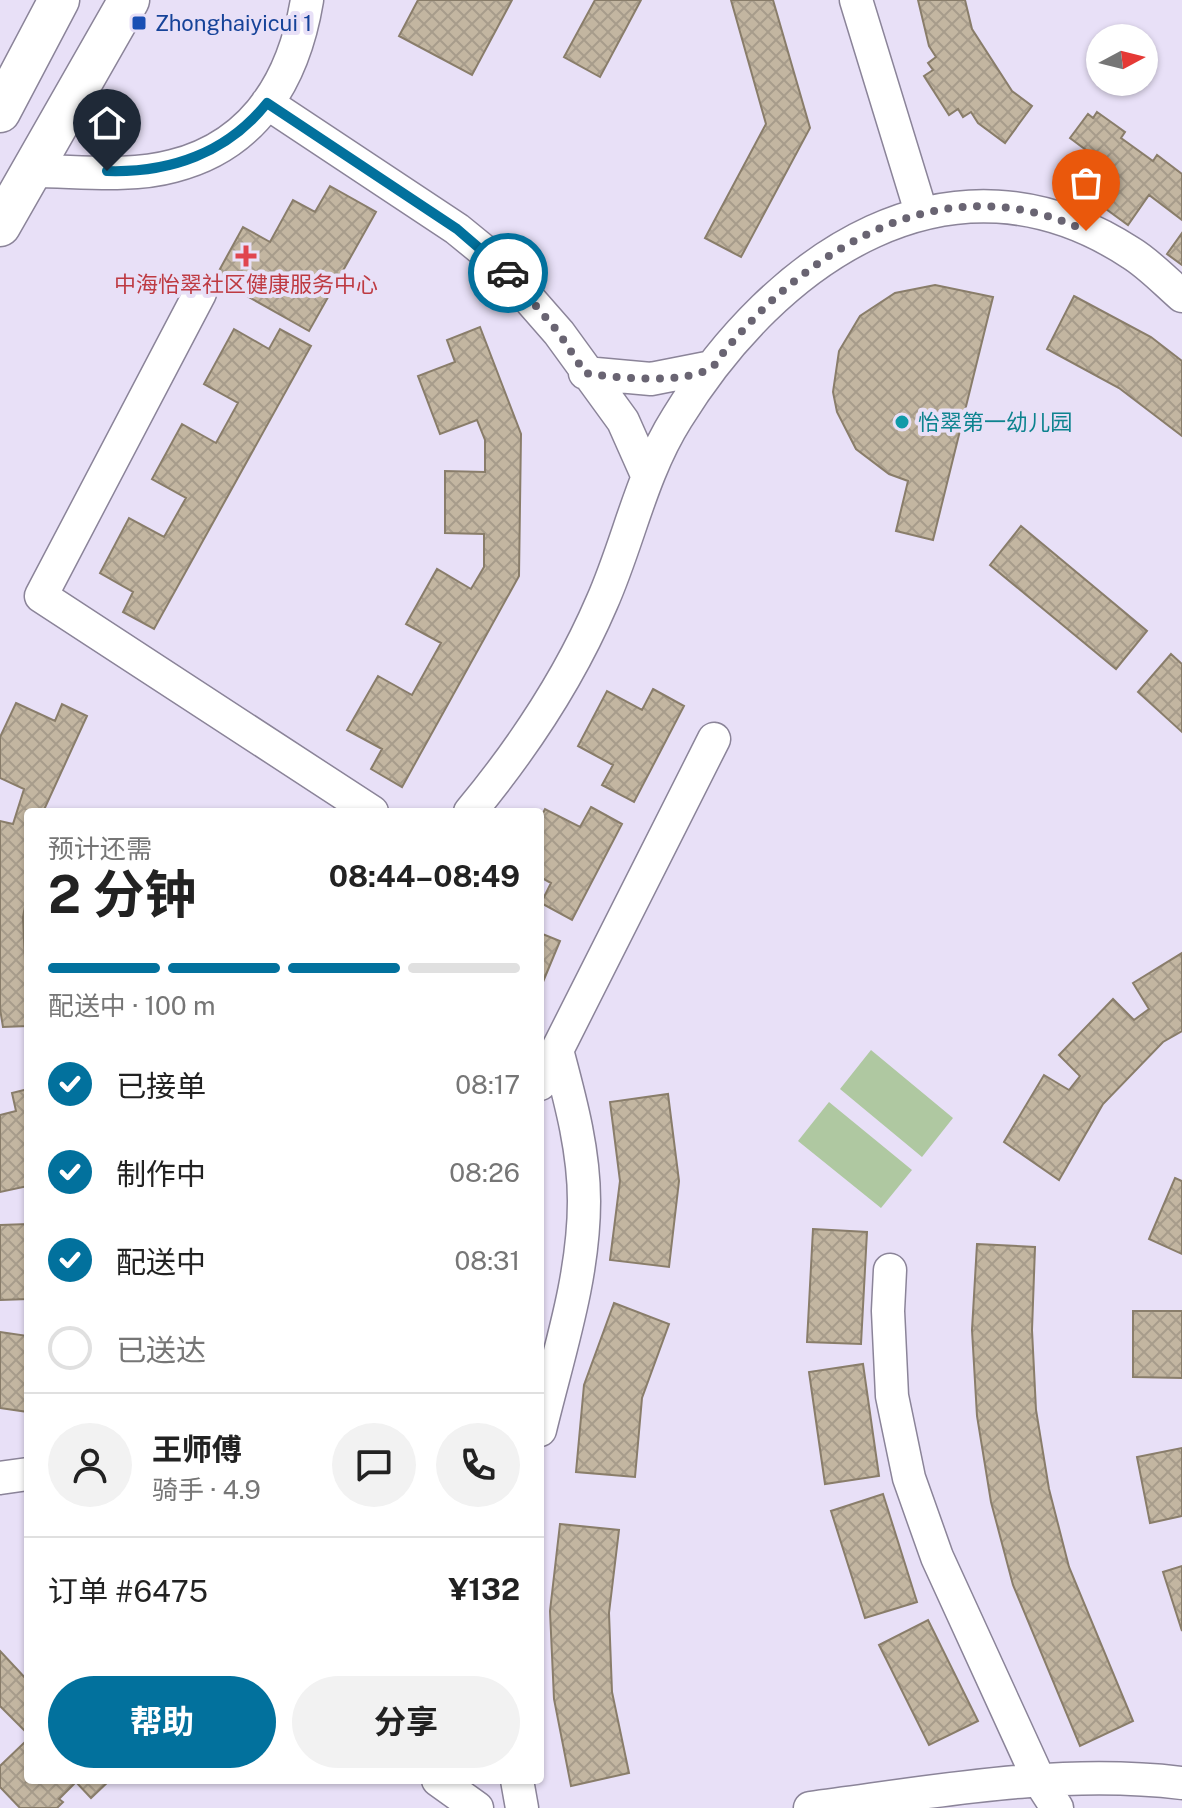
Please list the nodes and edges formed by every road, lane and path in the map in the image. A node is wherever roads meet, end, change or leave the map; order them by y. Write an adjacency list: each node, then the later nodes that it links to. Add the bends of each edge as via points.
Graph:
1 (59, 0): 6 (main road)
2 (129, 0): 7 (main road)
3 (307, 0): 5 (lane, via 299,45 281,86)
4 (856, 0): 8 (lane)
5 (267, 103): 7 (lane, via 252,122 216,149 174,166 129,172); 13 (lane, via 476,244 529,295)
6 (0, 112)
7 (32, 171): 9 (main road)
8 (921, 212): 11 (lane, via 990,205 1063,220 1131,253); 12 (lane, via 864,233 810,269 749,323)
9 (0, 226)
10 (200, 293): 16 (lane, via 41,596)
11 (1182, 296)
12 (712, 367): 13 (lane, via 651,379); 14 (lane, via 675,420)
13 (585, 373): 14 (lane, via 623,421)
14 (647, 475): 17 (lane, via 603,601 578,653 527,739)
15 (714, 739): 18 (lane)
16 (366, 808)
17 (473, 808)
18 (557, 1050): 19 (lane); 21 (lane, via 577,1124 584,1200 578,1276)
19 (544, 1076)
20 (890, 1270): 24 (lane, via 888,1354 909,1478 937,1557)
21 (544, 1414)
22 (24, 1475): 23 (lane)
23 (0, 1478)
24 (1039, 1780): 25 (lane); 30 (lane); 31 (lane)
25 (1182, 1783)
26 (444, 1784): 28 (lane)
27 (518, 1784): 29 (lane)
28 (477, 1808)
29 (522, 1808)
30 (810, 1808)
31 (1057, 1808)

